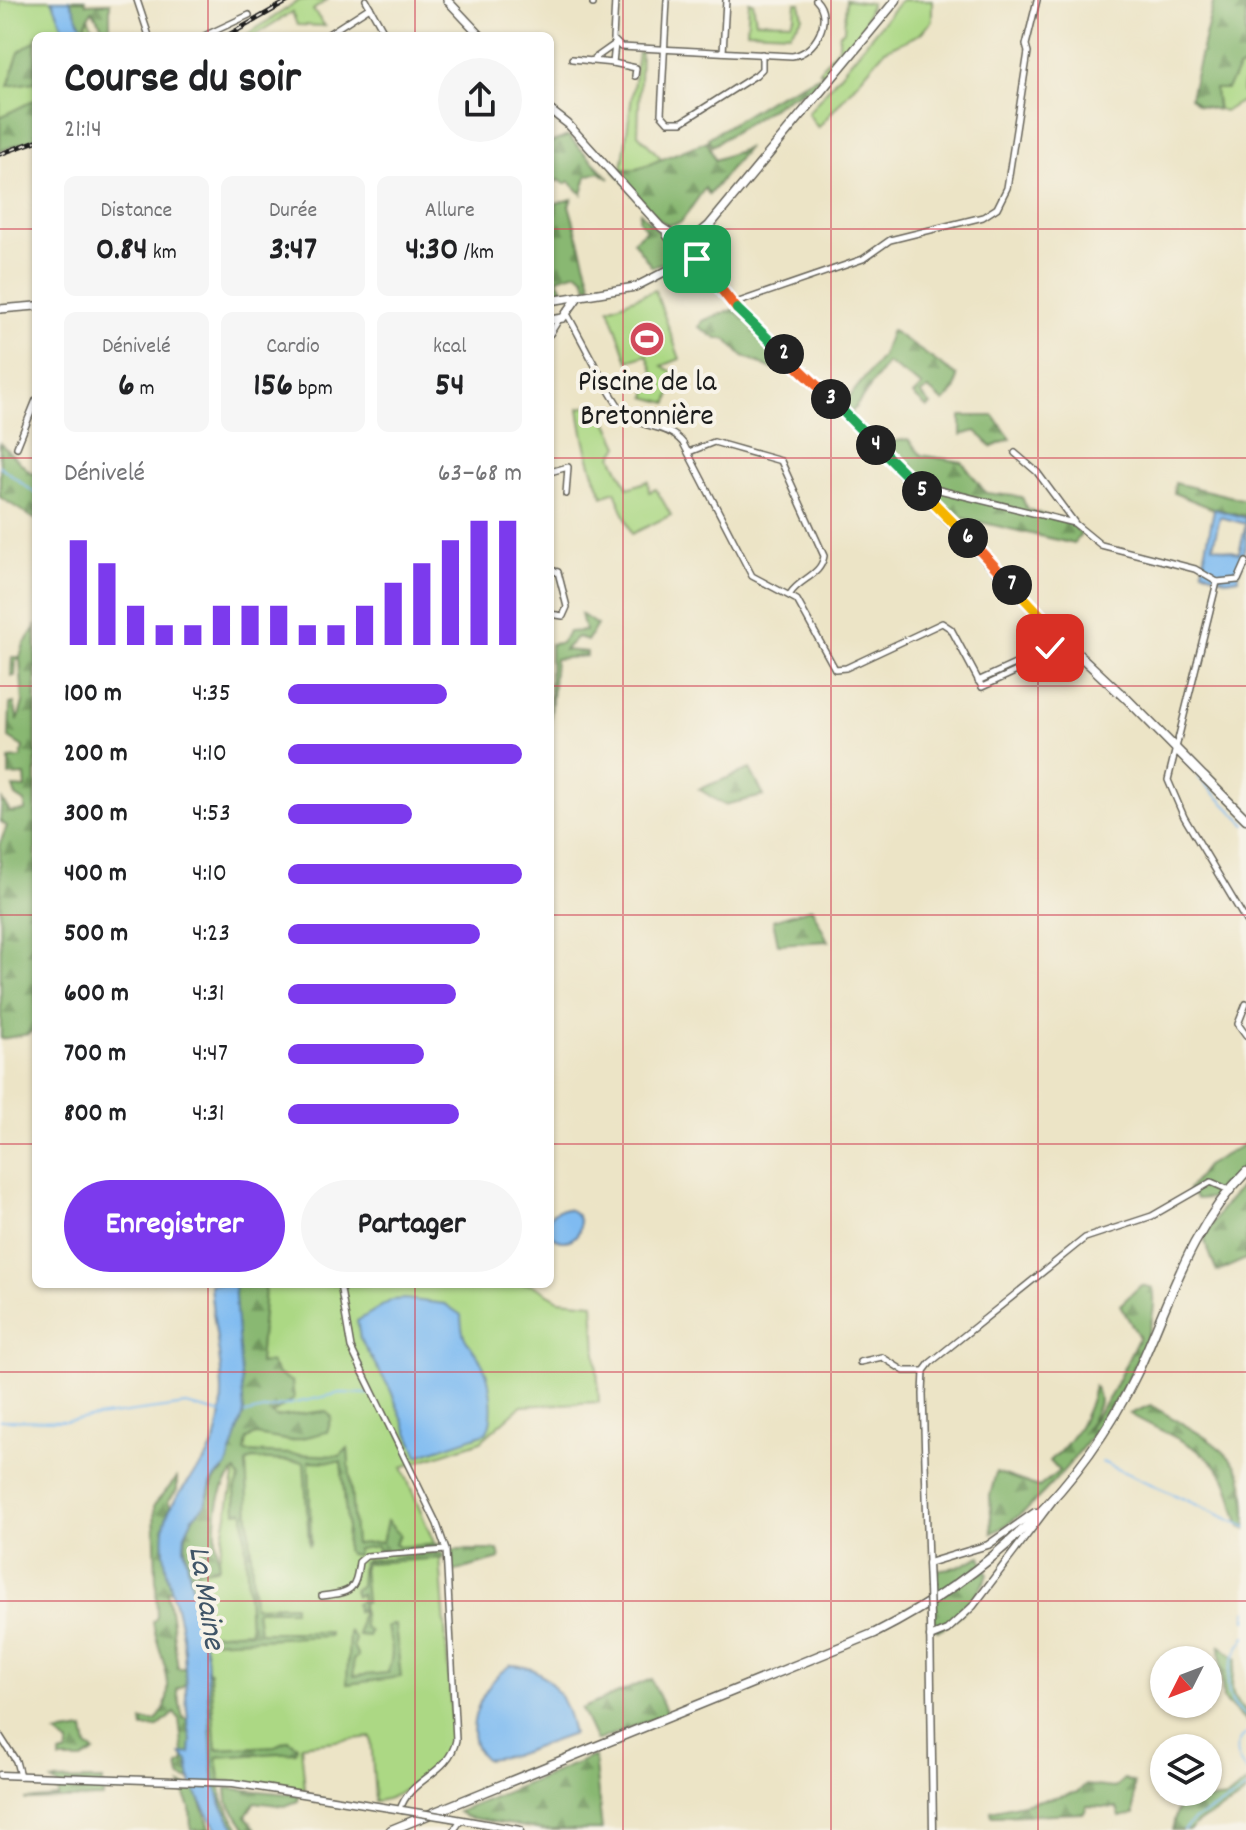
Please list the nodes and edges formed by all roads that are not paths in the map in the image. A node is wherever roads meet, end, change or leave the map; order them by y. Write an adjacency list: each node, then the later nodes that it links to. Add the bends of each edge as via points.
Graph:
1 (137, 0): 12 (street)
2 (366, 0): 10 (street)
3 (447, 0): 16 (main road)
4 (615, 0): 17 (street)
5 (667, 0): 18 (street)
6 (726, 0): 19 (street)
7 (816, 0): 20 (street, via 823,11 822,28 807,49 797,56)
8 (1037, 0): 31 (street, via 1007,188 997,208 983,217 885,241 863,259)
9 (894, 2): 26 (main road, via 709,226)
10 (370, 7): 14 (street); 15 (street)
11 (249, 15): 13 (street)
12 (148, 32)
13 (213, 32)
14 (331, 32)
15 (384, 32)
16 (477, 32)
17 (615, 44): 18 (street); 22 (street); 23 (street)
18 (665, 49): 19 (street); 20 (street, via 661,114 672,123 682,122 756,75 762,69)
19 (723, 52): 20 (street)
20 (762, 54)
21 (572, 59): 22 (street)
22 (591, 61): 23 (street)
23 (613, 63): 24 (street, via 636,68)
24 (635, 76)
25 (554, 113): 26 (main road, via 661,227)
26 (686, 244): 27 (main road); 28 (main road)
27 (677, 262): 28 (main road); 29 (main road, via 635,287)
28 (695, 262): 31 (main road)
29 (578, 297): 30 (main road); 34 (main road)
30 (554, 301)
31 (734, 303): 40 (main road)
32 (32, 306): 33 (main road)
33 (0, 309)
34 (559, 317): 37 (street, via 575,325 621,411 666,429)
35 (32, 410): 36 (street)
36 (17, 447)
37 (689, 452): 46 (street, via 752,576); 46 (street, via 714,442 781,461 824,556 818,571 798,582)
38 (1015, 453): 42 (street, via 1045,481)
39 (554, 471): 41 (street, via 568,467)
40 (917, 489): 42 (street, via 927,487); 48 (main road)
41 (566, 494)
42 (1074, 523): 45 (street, via 1101,545 1195,569)
43 (1246, 562): 45 (street, via 1238,580)
44 (554, 571): 47 (street, via 567,607 563,616)
45 (1217, 582): 50 (street)
46 (790, 594): 49 (street, via 835,669 942,623 951,629)
47 (554, 615)
48 (1066, 641): 49 (street); 49 (street, via 986,686); 50 (main road)
49 (978, 681)
50 (1177, 749): 51 (main road); 52 (street, via 1170,785)
51 (1246, 819)
52 (1246, 921)
53 (1246, 1004): 54 (street, via 1238,1024)
54 (1246, 1035)
55 (1246, 1172): 56 (main road)
56 (1229, 1190): 59 (street, via 1211,1182 1152,1216 1085,1238); 60 (main road, via 1196,1235 1117,1409)
57 (341, 1288): 62 (street, via 351,1348)
58 (860, 1362): 59 (street, via 882,1357 904,1371)
59 (924, 1371): 63 (street)
60 (1061, 1490): 61 (main road); 63 (street, via 1004,1536 967,1554)
61 (1054, 1499): 65 (street, via 973,1606 947,1630); 71 (main road, via 964,1580 875,1633)
62 (446, 1550): 64 (street, via 366,1556 359,1562 355,1585); 69 (street, via 456,1740 447,1762 408,1792)
63 (928, 1563): 65 (street, bridge)
64 (322, 1596)
65 (930, 1637): 74 (street)
66 (0, 1736): 68 (street)
67 (0, 1775): 68 (street)
68 (20, 1776): 69 (street, via 219,1782)
69 (401, 1810): 70 (street, bridge)
70 (461, 1820): 72 (street); 73 (street)
71 (391, 1830)
72 (454, 1830)
73 (520, 1830)
74 (933, 1830)

